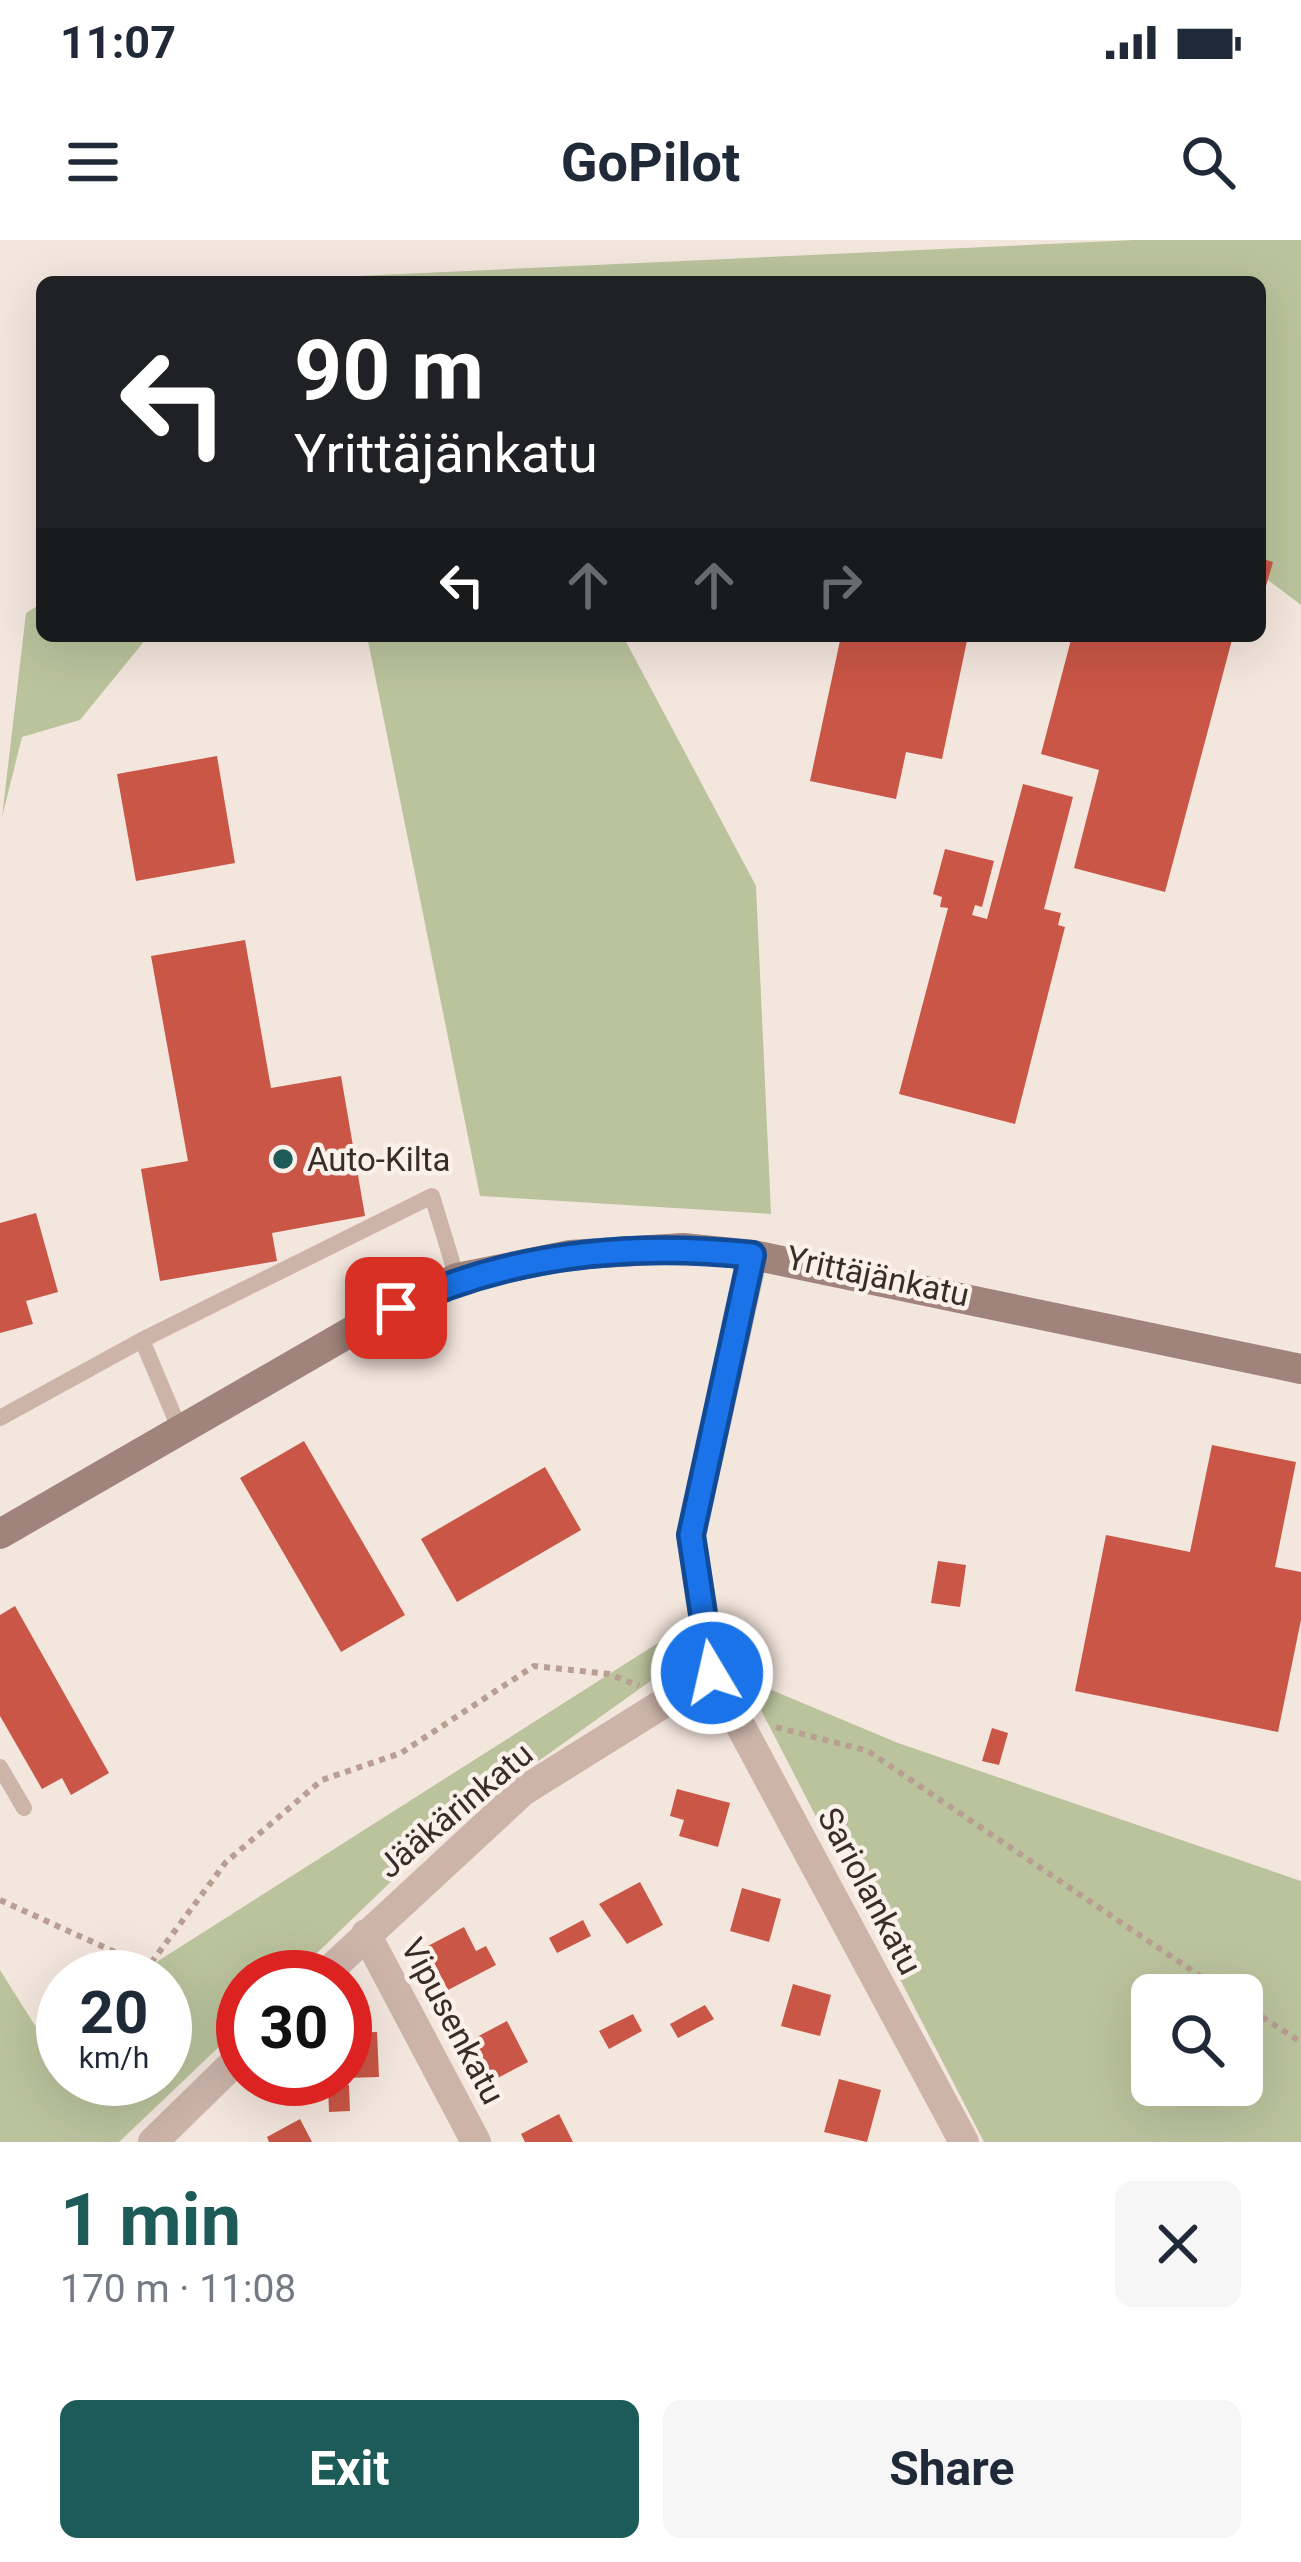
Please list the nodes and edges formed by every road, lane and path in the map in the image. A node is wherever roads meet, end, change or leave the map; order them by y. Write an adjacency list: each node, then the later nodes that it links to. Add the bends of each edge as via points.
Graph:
1 (752, 1255): 2 (street, Yrittäjänkatu, via 683,1248 570,1255); 4 (street, Yrittäjänkatu); 8 (street, via 691,1535)
2 (458, 1278): 3 (lane, via 432,1196); 6 (street, Yrittäjänkatu)
3 (142, 1340): 5 (lane); 6 (lane)
4 (1301, 1369)
5 (0, 1418)
6 (180, 1430): 7 (street, Yrittäjänkatu)
7 (0, 1534)
8 (712, 1673): 9 (street, Jääkärinkatu); 10 (street, Sariolankatu)
9 (670, 1699): 13 (path, via 609,1674 534,1666 400,1753 322,1780 226,1862 148,1967); 14 (street, Jääkärinkatu, via 523,1791)
10 (733, 1712): 16 (path, via 868,1751); 22 (street, Sariolankatu)
11 (0, 1767): 12 (lane)
12 (24, 1808)
13 (0, 1900)
14 (366, 1934): 15 (street, Jääkärinkatu); 21 (street, Vipusenkatu)
15 (350, 1950)
16 (1197, 1974)
17 (1263, 2018): 18 (path)
18 (1301, 2042)
19 (216, 2080): 20 (street)
20 (153, 2142)
21 (476, 2142)
22 (964, 2142)

